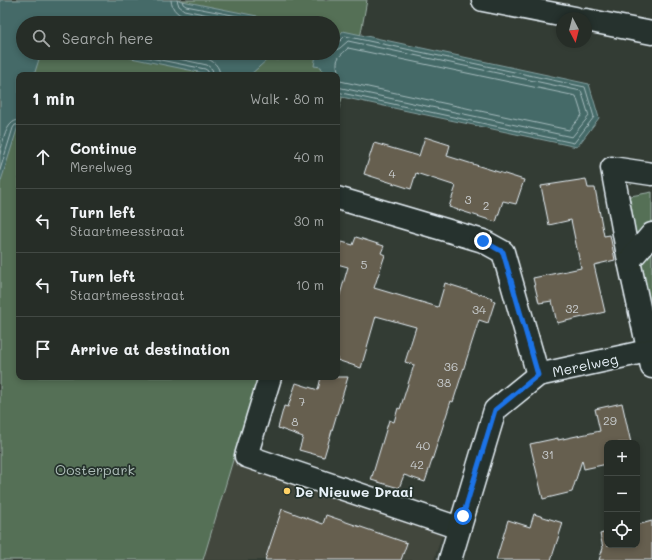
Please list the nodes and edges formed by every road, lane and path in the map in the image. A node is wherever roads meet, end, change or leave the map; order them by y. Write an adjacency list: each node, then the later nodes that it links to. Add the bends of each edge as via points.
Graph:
1 (483, 0): 2 (street)
2 (556, 14)
3 (592, 21): 4 (street)
4 (652, 33)
5 (652, 174): 8 (street, via 612,168)
6 (340, 199): 10 (street, via 483,241 503,252)
7 (652, 234): 8 (street)
8 (629, 261): 9 (street)
9 (651, 356): 10 (street, Merelweg)
10 (538, 375): 12 (street, Merelweg, via 495,410)
11 (269, 380): 12 (street, via 246,456)
12 (459, 528): 13 (street, Merelweg)
13 (450, 560)

